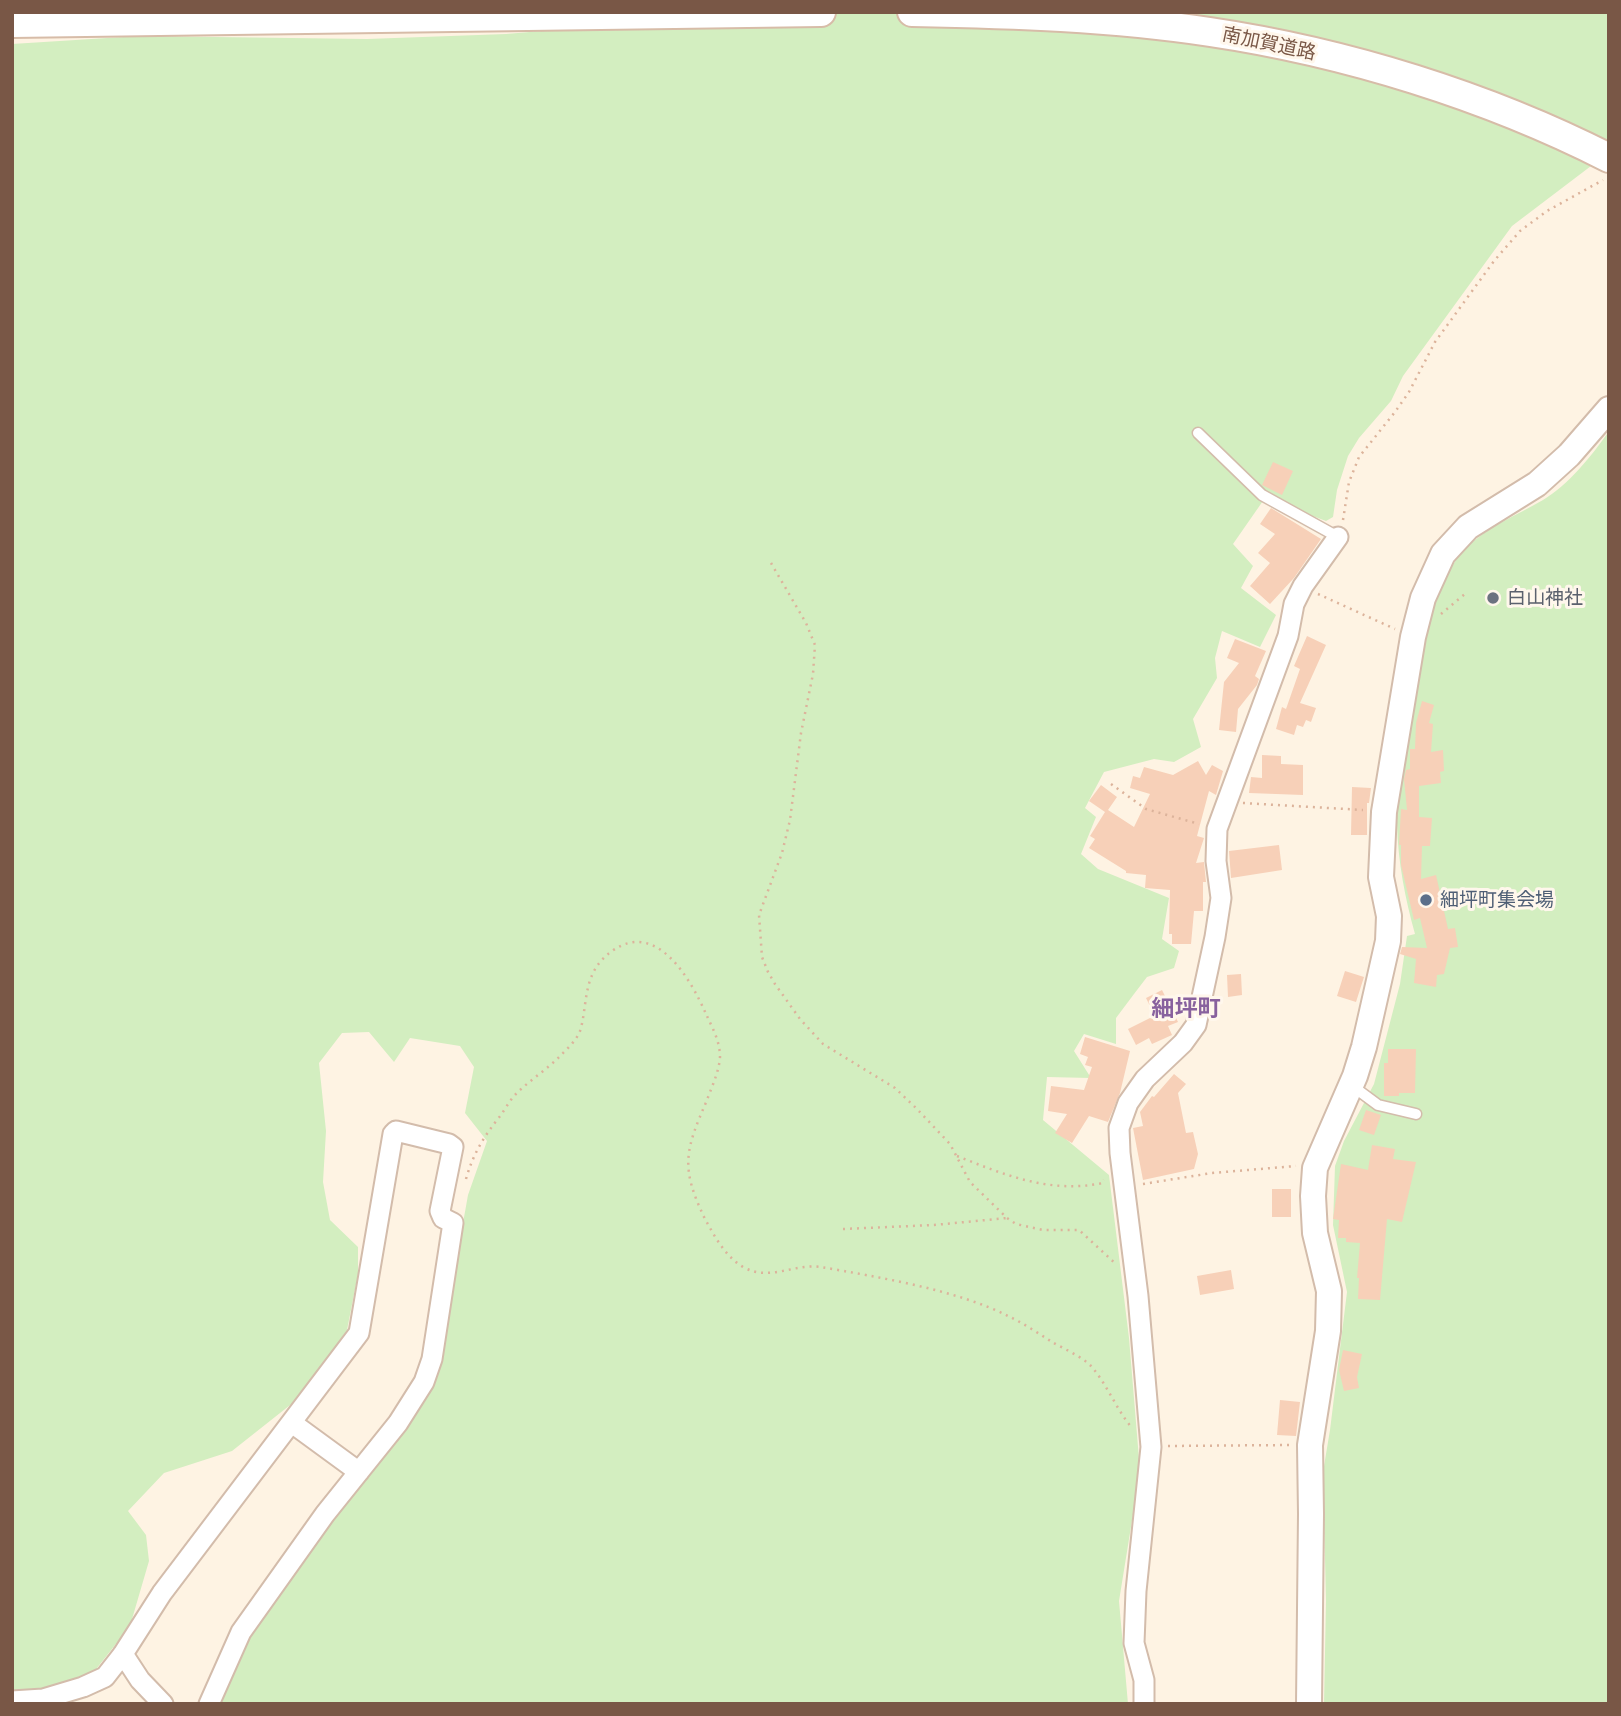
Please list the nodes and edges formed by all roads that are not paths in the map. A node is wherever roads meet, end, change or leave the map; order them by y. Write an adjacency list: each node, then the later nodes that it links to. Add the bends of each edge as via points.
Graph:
1 (821, 12): 3 (main road)
2 (912, 12): 4 (main road, 南加賀道路, via 1123,21 1285,46 1447,90)
3 (12, 23)
4 (1609, 158)
5 (1609, 409): 8 (street, via 1569,456 1537,484 1468,527 1443,554 1423,598 1384,812 1381,877 1389,916 1388,940)
6 (1198, 433): 7 (lane, via 1262,495)
7 (1338, 537): 17 (street, via 1294,604 1287,636 1217,829 1221,898 1196,1025 1145,1079 1128,1103 1119,1128 1150,1441 1134,1643 1144,1680)
8 (1351, 1085): 9 (lane, via 1378,1105); 18 (street, via 1315,1168 1313,1196 1315,1233 1329,1291 1328,1331 1310,1445)
9 (1416, 1114)
10 (292, 1423): 11 (street); 11 (street, via 362,1325 393,1134 397,1131 449,1144 453,1147 440,1211 453,1223 432,1359 424,1382 398,1423); 12 (street, via 162,1593)
11 (359, 1472): 16 (street, via 241,1632)
12 (123, 1654): 14 (street, via 105,1677); 15 (street)
13 (12, 1701): 14 (street)
14 (45, 1701)
15 (163, 1704)
16 (209, 1704)
17 (1144, 1704)
18 (1309, 1704)

